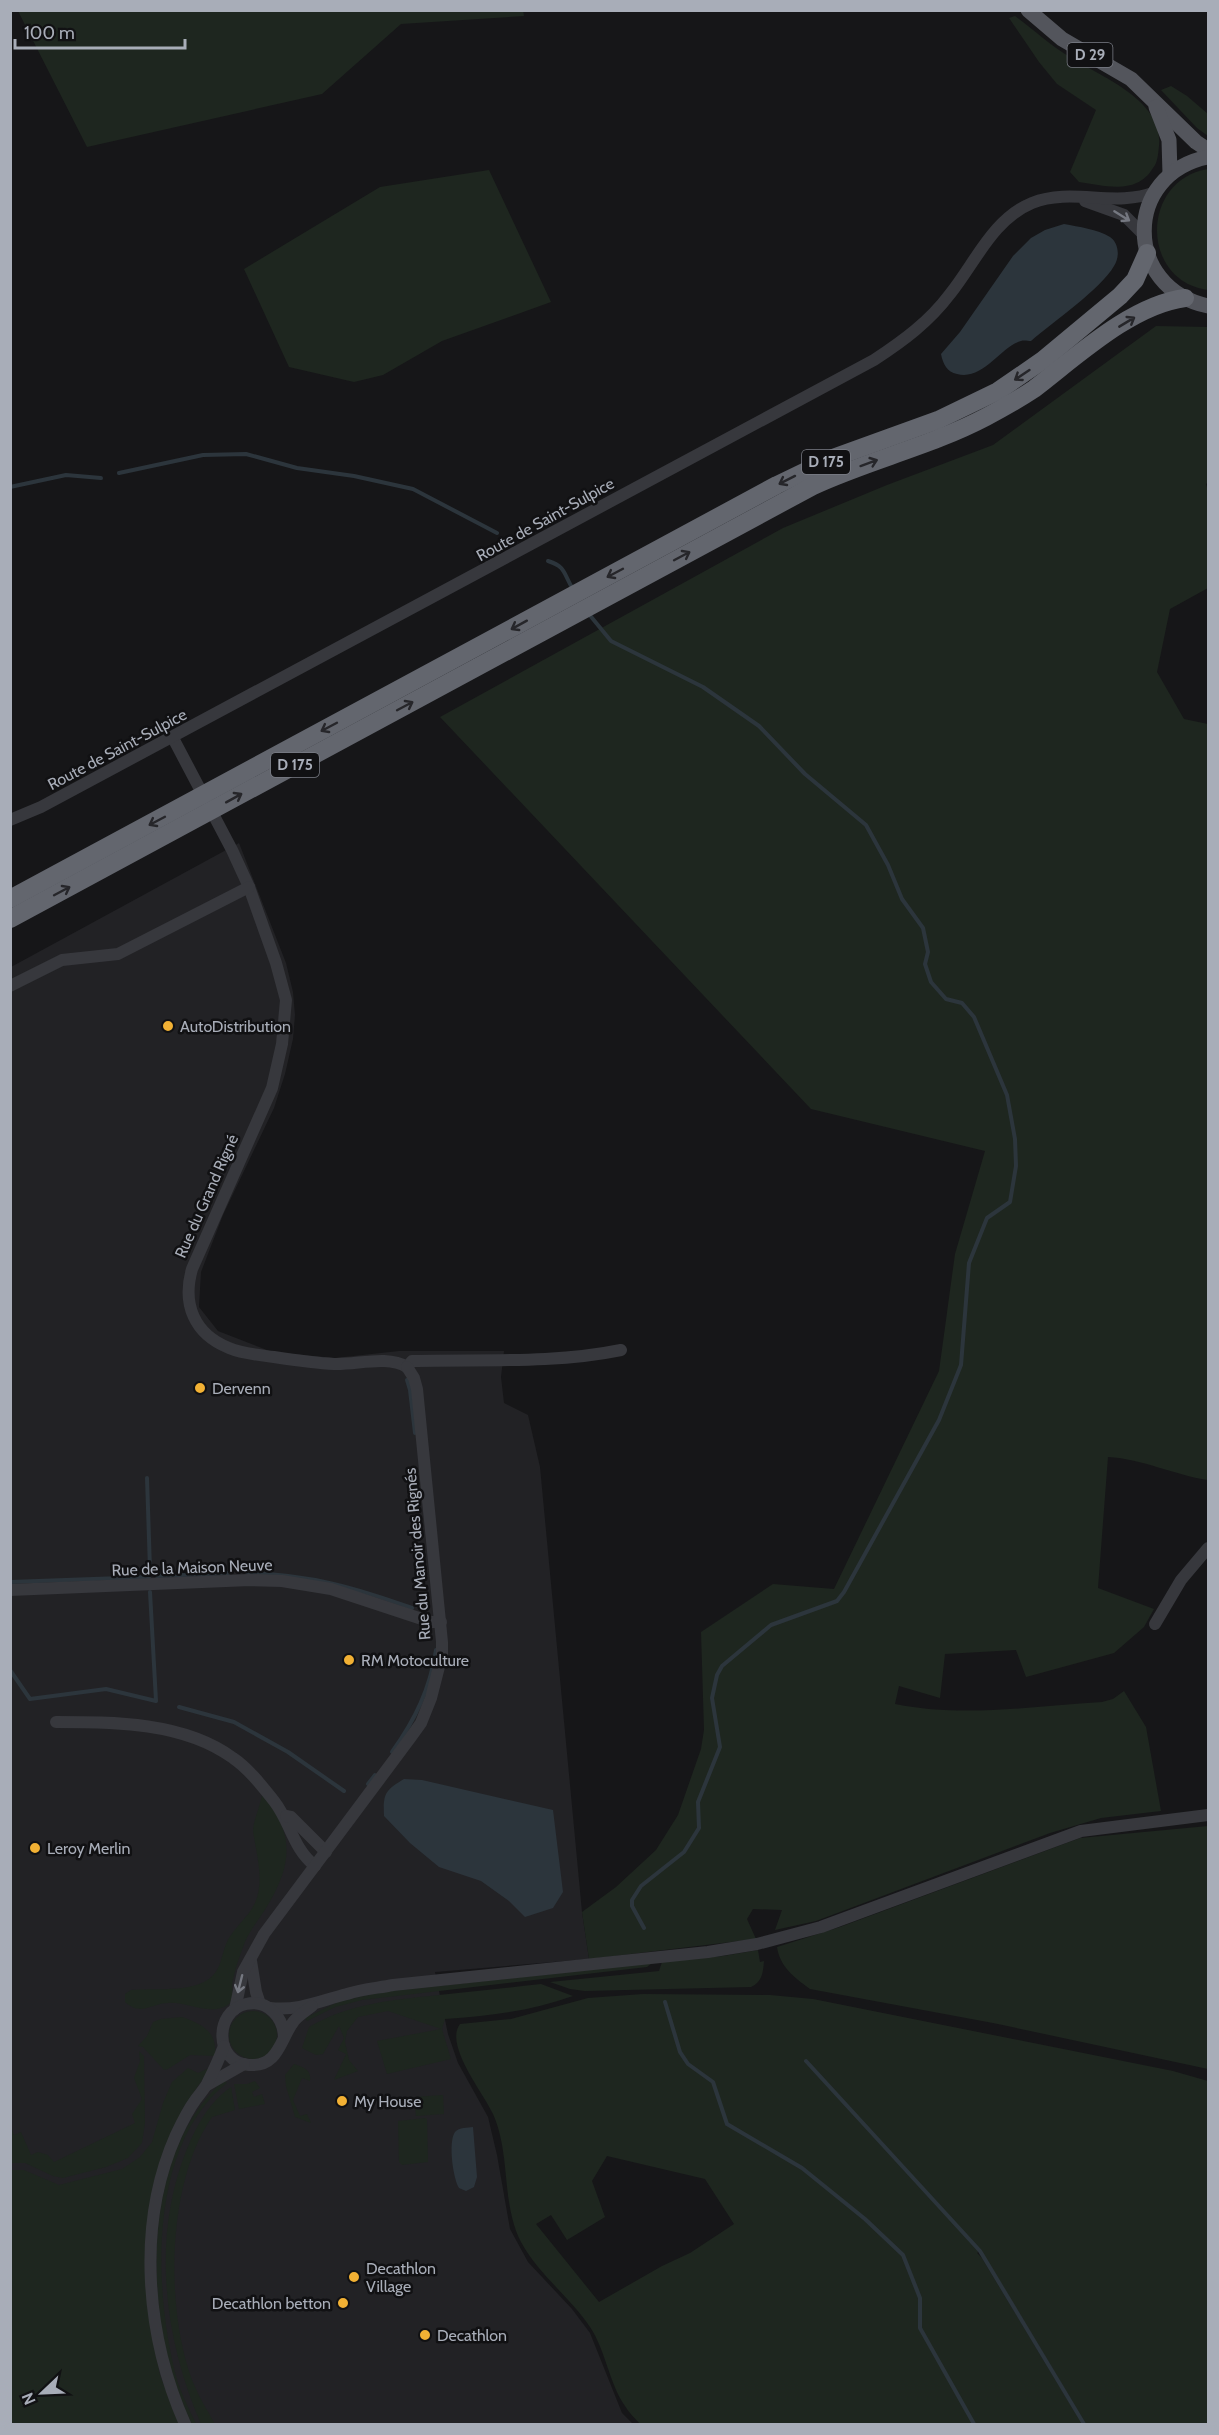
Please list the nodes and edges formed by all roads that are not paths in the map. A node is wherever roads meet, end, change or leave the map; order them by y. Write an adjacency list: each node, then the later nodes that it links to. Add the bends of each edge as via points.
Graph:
1 (1028, 10): 2 (main road, D 29, via 1062,39 1131,79)
2 (1151, 99): 3 (main road, D 29); 5 (main road, D 29, via 1169,140)
3 (1209, 150)
4 (1209, 157): 5 (main road)
5 (1170, 174): 6 (main road)
6 (1155, 192): 7 (street, Route de Saint-Sulpice, via 1129,199 1078,195); 8 (main road, via 1146,213)
7 (1054, 198): 8 (street, Route de Saint-Sulpice, one-way to 8, via 1107,208 1124,215); 13 (street, Route de Saint-Sulpice, via 1011,216 986,241 927,320 874,360)
8 (1144, 235): 9 (main road)
9 (1147, 253): 10 (main road, via 1162,280); 12 (highway, D 175, one-way to 12, via 1135,279 1120,296 1043,360 998,391 938,420 806,471)
10 (1185, 298): 11 (main road); 12 (highway, D 175, one-way to 10, via 813,486 984,418 1133,318)
11 (1209, 306)
12 (581, 600): 16 (highway, D 175, one-way to 16); 17 (highway, D 175, one-way to 12)
13 (173, 738): 14 (street, Route de Saint-Sulpice); 15 (street, Rue du Grand Rigné)
14 (10, 820)
15 (249, 887): 18 (street, via 118,954 62,960); 20 (street, Rue du Grand Rigné, via 282,980 286,1000 282,1044 272,1088 192,1269 187,1290 189,1308 207,1334 230,1348 335,1364 400,1362)
16 (10, 899)
17 (10, 918)
18 (10, 986)
19 (621, 1350): 20 (street, Rue du Grand Rigné, via 595,1356 412,1361)
20 (407, 1366): 23 (street, Rue du Manoir des Rignés, via 417,1389)
21 (1209, 1548): 24 (street, via 1181,1580)
22 (10, 1590): 23 (street, Rue de la Maison Neuve, via 282,1581 331,1589)
23 (441, 1622): 28 (street, Rue du Manoir des Rignés, via 442,1655 421,1723)
24 (1155, 1624)
25 (56, 1722): 26 (street, via 130,1725 202,1741 246,1769)
26 (285, 1815): 28 (street); 29 (street, via 295,1844)
27 (1209, 1815): 32 (street, via 1081,1831 777,1940 708,1952 393,1985 350,1993)
28 (326, 1852): 29 (street, Rue du Manoir des Rignés)
29 (315, 1866): 30 (street, Rue du Manoir des Rignés, via 264,1934)
30 (251, 1961): 31 (street, via 256,1992); 33 (street, Rue du Manoir des Rignés, one-way to 33, via 243,1972)
31 (265, 2006): 32 (street, via 284,2010); 33 (street, via 243,2005); 34 (street, via 281,2022)
32 (312, 2006): 34 (street, via 295,2020)
33 (235, 2009): 35 (street, via 222,2028)
34 (284, 2038): 36 (street, via 273,2058 262,2064)
35 (224, 2046): 36 (street); 37 (street)
36 (244, 2064): 37 (street)
37 (207, 2085): 38 (street, via 185,2117 169,2151 153,2232 152,2281 159,2347)
38 (185, 2424)

